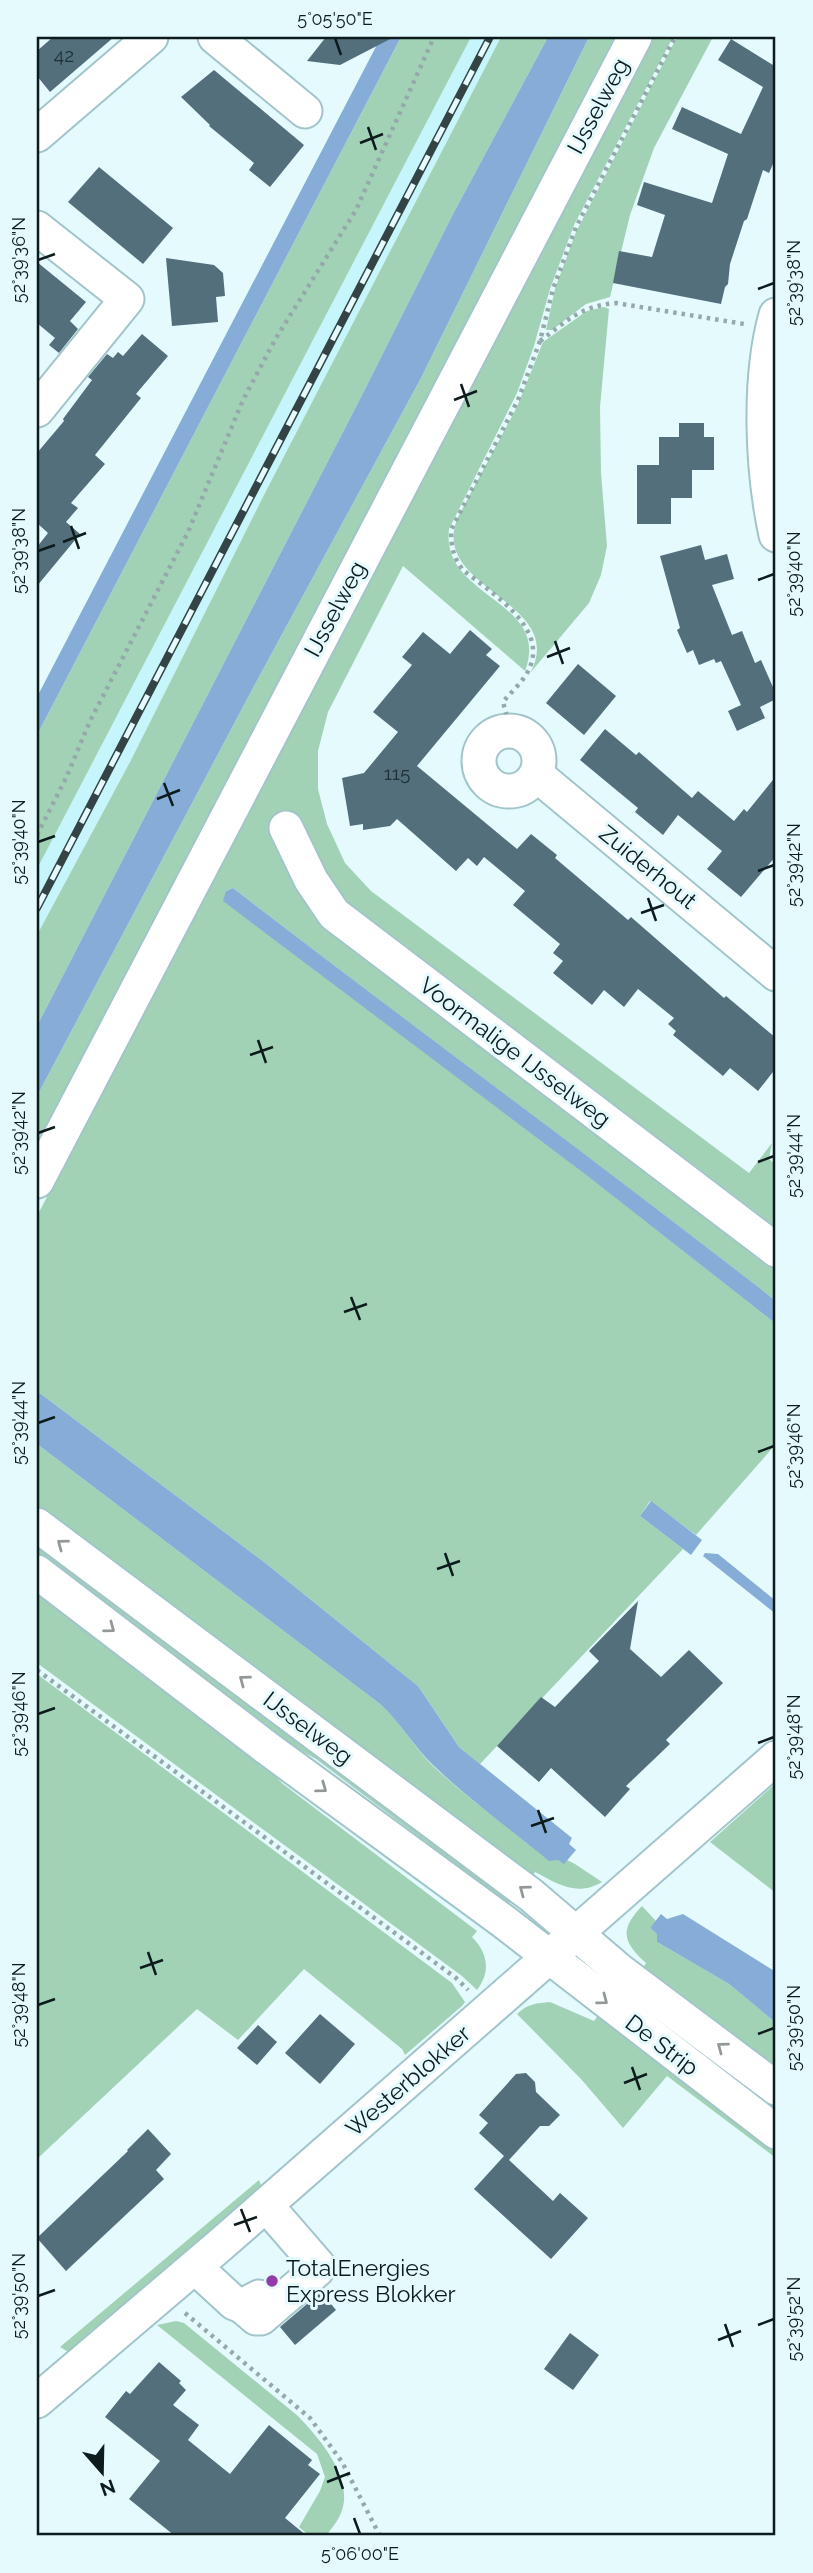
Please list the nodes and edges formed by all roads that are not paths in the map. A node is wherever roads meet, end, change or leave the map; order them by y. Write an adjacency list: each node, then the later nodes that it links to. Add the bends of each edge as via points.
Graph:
1 (151, 37): 5 (street)
2 (215, 37): 4 (street)
3 (635, 37): 13 (street, IJsselweg)
4 (305, 111)
5 (37, 135)
6 (37, 228): 8 (street, via 127,299)
7 (774, 322): 9 (street, via 764,444)
8 (37, 410)
9 (776, 535)
10 (537, 775): 10 (street, via 537,753 525,736 495,734 481,749 480,769 489,784 506,791 523,787); 12 (street, Zuiderhout)
11 (286, 828): 14 (street, Voormalige IJsselweg, via 311,880 334,914)
12 (771, 957)
13 (37, 1181)
14 (776, 1250)
15 (37, 1525): 18 (street, IJsselweg, one-way to 15)
16 (37, 1572): 19 (street, IJsselweg, one-way to 19)
17 (776, 1758): 18 (street, Westerblokker)
18 (577, 1933): 19 (street, Westerblokker); 20 (street, De Strip, one-way to 18, via 620,1971)
19 (549, 1958): 21 (street, De Strip, one-way to 21); 22 (street, Westerblokker)
20 (776, 2088)
21 (776, 2132)
22 (266, 2206): 23 (street, Westerblokker); 23 (street, via 318,2265 315,2273 266,2315 256,2318)
23 (195, 2267): 24 (street, Westerblokker)
24 (37, 2401)

